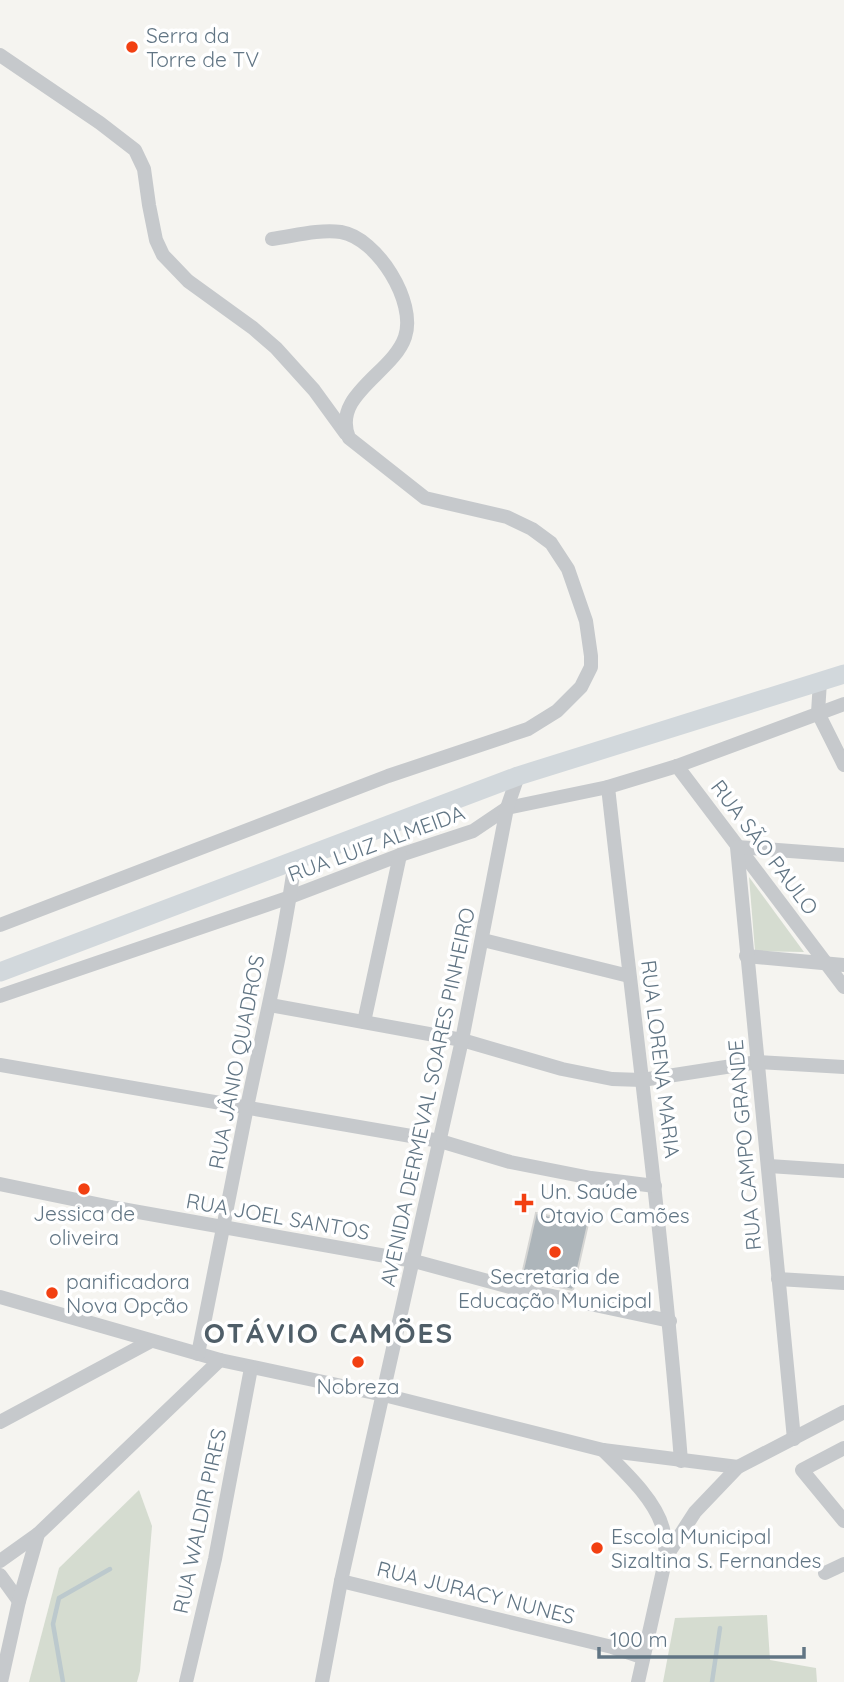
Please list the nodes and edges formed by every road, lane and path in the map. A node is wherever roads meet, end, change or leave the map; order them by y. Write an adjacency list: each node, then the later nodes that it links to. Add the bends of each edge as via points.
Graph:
1 (0, 55): 3 (street, via 135,150 145,169 151,217 163,255 188,281 276,348)
2 (272, 239): 3 (street, via 326,232 353,236 380,257 399,291 406,317 405,337 346,413)
3 (349, 438): 18 (street, via 425,498 507,517 533,528 551,543 568,569 586,621 591,667 581,687 528,729 388,776)
4 (844, 674): 5 (highway)
5 (820, 681): 7 (street); 10 (highway)
6 (844, 704): 7 (street, RUA LUIZ ALMEIDA)
7 (818, 713): 8 (street); 9 (street, RUA LUIZ ALMEIDA)
8 (844, 765)
9 (677, 766): 11 (street, RUA LUIZ ALMEIDA); 13 (street, RUA SÃO PAULO)
10 (518, 776): 12 (street, AVENIDA DERMEVAL SOARES PINHEIRO); 16 (highway)
11 (608, 787): 12 (street, RUA LUIZ ALMEIDA); 24 (street, RUA LORENA MARIA)
12 (507, 808): 14 (street, RUA LUIZ ALMEIDA, via 473,831); 19 (street, AVENIDA DERMEVAL SOARES PINHEIRO)
13 (737, 847): 15 (street); 20 (street, RUA CAMPO GRANDE); 21 (street, RUA SÃO PAULO)
14 (400, 855): 17 (street, RUA LUIZ ALMEIDA); 28 (street)
15 (844, 856)
16 (295, 860): 17 (street, RUA JÂNIO QUADROS); 23 (highway)
17 (290, 897): 26 (street, RUA LUIZ ALMEIDA); 27 (street, RUA JÂNIO QUADROS)
18 (0, 925)
19 (483, 940): 24 (street); 29 (street, AVENIDA DERMEVAL SOARES PINHEIRO)
20 (746, 956): 21 (street); 30 (street, RUA CAMPO GRANDE)
21 (826, 964): 22 (street); 25 (street, RUA SÃO PAULO)
22 (844, 965)
23 (0, 972)
24 (629, 976): 33 (street, RUA LORENA MARIA)
25 (844, 987)
26 (0, 996)
27 (270, 1005): 28 (street); 34 (street, RUA JÂNIO QUADROS)
28 (364, 1022): 29 (street)
29 (462, 1040): 33 (street, via 588,1076); 35 (street, AVENIDA DERMEVAL SOARES PINHEIRO)
30 (758, 1062): 32 (street); 33 (street); 36 (street, RUA CAMPO GRANDE)
31 (0, 1065): 34 (street)
32 (844, 1067)
33 (642, 1080): 39 (street, RUA LORENA MARIA)
34 (247, 1108): 35 (street); 40 (street, RUA JÂNIO QUADROS)
35 (440, 1141): 39 (street, via 510,1162); 41 (street, AVENIDA DERMEVAL SOARES PINHEIRO)
36 (769, 1166): 37 (street); 42 (street, RUA CAMPO GRANDE)
37 (844, 1171)
38 (0, 1184): 40 (street, RUA JOEL SANTOS)
39 (655, 1186): 45 (street, RUA LORENA MARIA)
40 (225, 1228): 41 (street, RUA JOEL SANTOS); 47 (street, RUA JÂNIO QUADROS)
41 (414, 1261): 45 (street, RUA JOEL SANTOS); 50 (street, AVENIDA DERMEVAL SOARES PINHEIRO)
42 (778, 1279): 43 (street); 53 (street, RUA CAMPO GRANDE)
43 (844, 1283)
44 (0, 1297): 46 (street)
45 (670, 1321): 56 (street, RUA LORENA MARIA)
46 (151, 1341): 47 (street); 52 (street)
47 (198, 1354): 48 (street)
48 (220, 1360): 49 (street); 59 (street)
49 (251, 1368): 50 (street); 69 (street, RUA WALDIR PIRES)
50 (384, 1395): 55 (street); 65 (street, AVENIDA DERMEVAL SOARES PINHEIRO)
51 (844, 1412): 53 (street)
52 (0, 1422)
53 (794, 1438): 57 (street)
54 (844, 1448): 58 (street, via 802,1470)
55 (603, 1450): 56 (street); 60 (street, via 631,1478 653,1510 663,1528)
56 (681, 1461): 57 (street)
57 (738, 1467): 60 (street, via 700,1506)
58 (844, 1521)
59 (38, 1534): 61 (street); 66 (street)
60 (666, 1557): 67 (street)
61 (0, 1561)
62 (844, 1564): 63 (street)
63 (825, 1573)
64 (0, 1575): 66 (street)
65 (341, 1581): 67 (street, RUA JURACY NUNES); 70 (street, AVENIDA DERMEVAL SOARES PINHEIRO)
66 (19, 1601): 68 (street)
67 (642, 1657): 71 (street)
68 (1, 1682)
69 (186, 1682)
70 (322, 1682)
71 (638, 1682)

